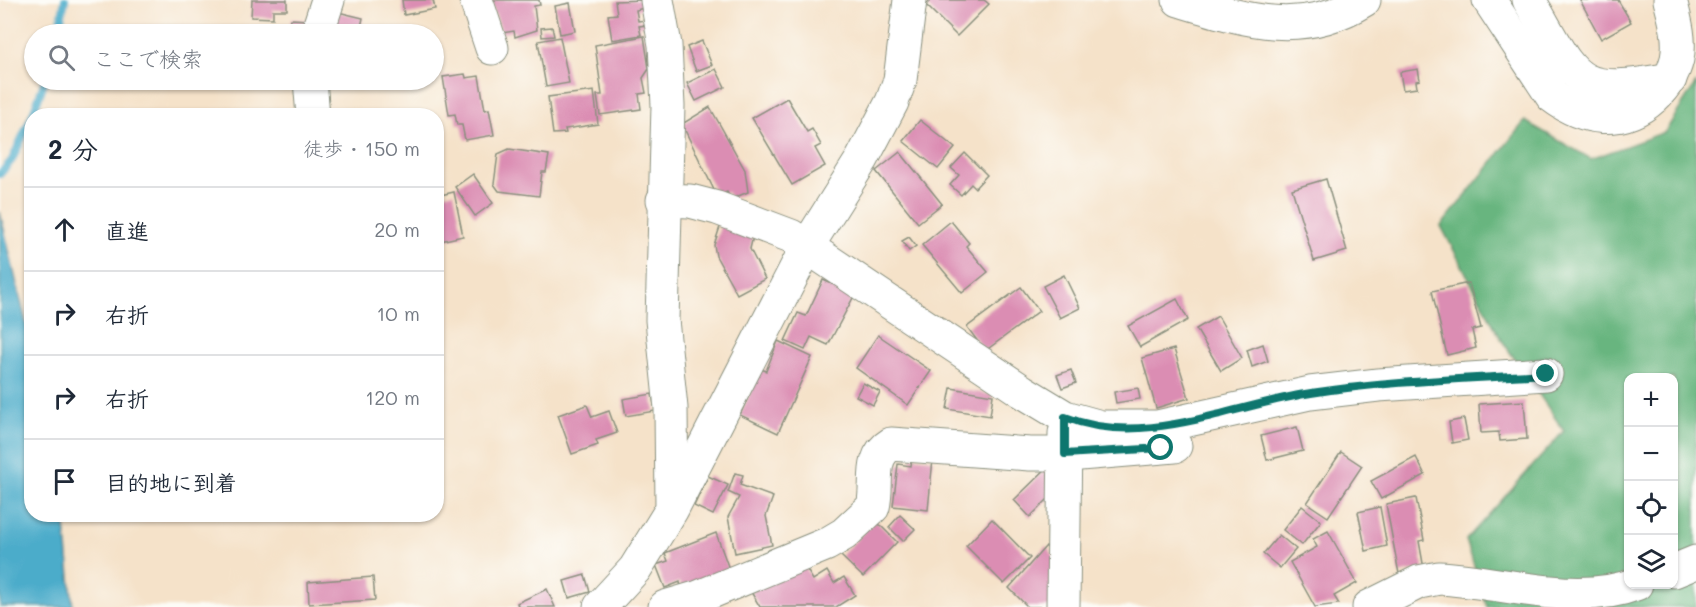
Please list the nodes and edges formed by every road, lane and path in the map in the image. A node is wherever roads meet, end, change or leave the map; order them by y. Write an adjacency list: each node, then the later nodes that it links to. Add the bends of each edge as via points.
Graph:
1 (328, 0): 10 (street)
2 (476, 0): 11 (street)
3 (657, 0): 15 (street, via 665,45 667,96)
4 (910, 0): 16 (street, via 900,80 892,102 862,159)
5 (1179, 0): 6 (street, via 1239,19 1275,24 1335,15)
6 (1364, 0)
7 (1489, 0): 12 (street, via 1552,96 1588,116 1626,114 1649,101)
8 (1529, 0): 12 (street, via 1564,59 1588,83 1607,88 1629,87)
9 (1670, 0): 12 (street, via 1678,43)
10 (320, 24)
11 (492, 48)
12 (1670, 79)
13 (311, 90): 14 (street)
14 (313, 108)
15 (663, 200): 16 (street, via 717,208); 21 (street, via 662,320 670,408)
16 (808, 245): 18 (street, via 896,309); 21 (street)
17 (1546, 374): 18 (street, via 1310,393 1157,427 1101,427)
18 (1065, 417): 20 (street)
19 (1253, 429): 20 (street, via 1177,446)
20 (1065, 454): 25 (street, via 956,451 891,444 876,461 873,507 844,534); 29 (street)
21 (672, 509): 26 (street, via 635,569)
22 (1696, 562): 23 (street)
23 (1678, 569)
24 (1624, 588): 30 (street, via 1578,592 1439,578 1419,582)
25 (743, 594): 28 (street, via 699,597)
26 (609, 598): 27 (street)
27 (650, 607)
28 (665, 607)
29 (1063, 607)
30 (1369, 607)

